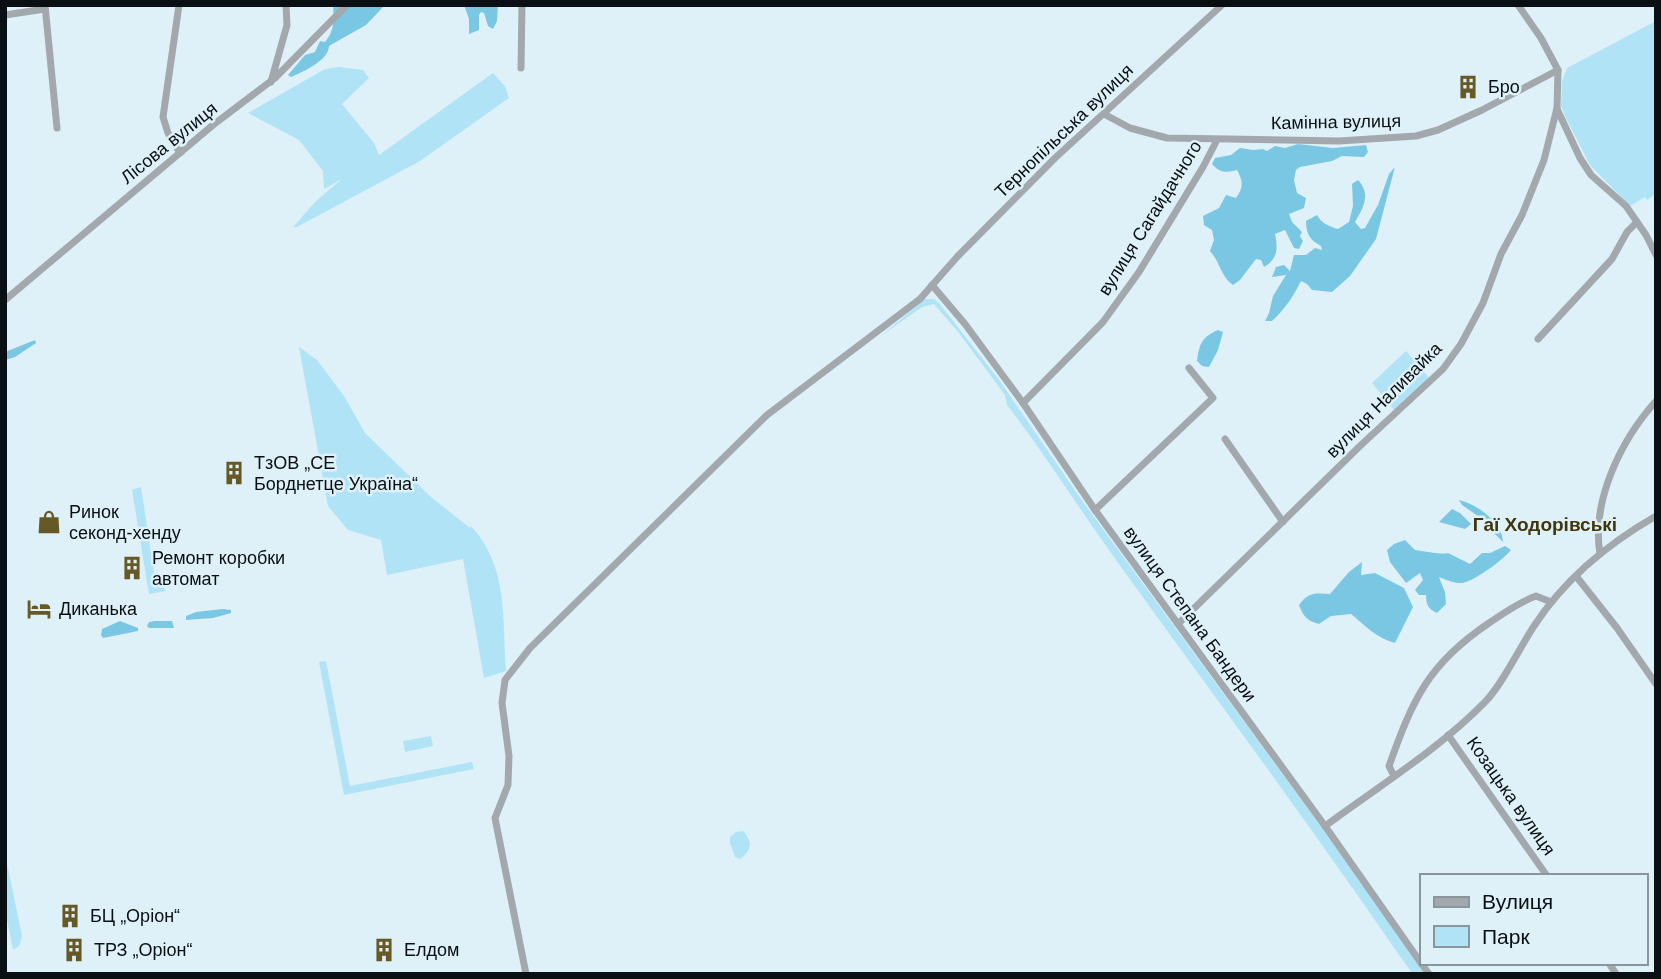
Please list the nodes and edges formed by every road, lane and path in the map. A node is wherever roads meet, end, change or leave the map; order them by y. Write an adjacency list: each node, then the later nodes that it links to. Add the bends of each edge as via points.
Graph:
1 (179, 5): 16 (street, via 163,117)
2 (286, 5): 11 (street, via 287,25)
3 (347, 5): 11 (street, Лісова вулиця)
4 (522, 5): 9 (street)
5 (1222, 5): 13 (street, Тернопільська вулиця)
6 (1518, 5): 10 (street)
7 (45, 7): 8 (street); 14 (street)
8 (5, 15)
9 (521, 68)
10 (1558, 70): 12 (street, вулиця Наливайка); 15 (street, Камінна вулиця, via 1482,110 1416,136 1366,141)
11 (271, 82): 16 (street, Лісова вулиця)
12 (1557, 108): 17 (street, via 1591,175 1620,199); 28 (street, вулиця Наливайка, via 1544,160 1522,215 1450,361)
13 (1104, 114): 15 (street, Камінна вулиця, via 1156,136); 19 (street, Тернопільська вулиця, via 1010,202)
14 (57, 128)
15 (1217, 140): 24 (street, вулиця Сагайдачного, via 1139,272 1103,322)
16 (180, 153): 20 (street, Лісова вулиця)
17 (1637, 222): 18 (street); 21 (street, via 1612,259)
18 (1656, 255)
19 (932, 285): 24 (street, вулиця Степана Бандери); 39 (street, Тернопільська вулиця, via 920,299 767,415 530,648 505,680 502,703 508,785 495,818)
20 (5, 300)
21 (1538, 339)
22 (1189, 368): 26 (street, via 1213,398)
23 (1656, 401): 29 (street, via 1628,438 1610,476 1599,525)
24 (1023, 402): 26 (street, вулиця Степана Бандери)
25 (1225, 439): 28 (street)
26 (1096, 510): 32 (street, вулиця Степана Бандери)
27 (1656, 516): 29 (street)
28 (1283, 522): 32 (street, вулиця Наливайка)
29 (1600, 554): 30 (street)
30 (1576, 576): 31 (street); 33 (street)
31 (1551, 603): 34 (street, via 1487,700); 35 (street, via 1536,596 1526,599 1443,659 1425,683 1400,734 1389,766)
32 (1178, 624): 36 (street, вулиця Степана Бандери)
33 (1656, 684)
34 (1448, 735): 35 (street); 37 (street, Козацька вулиця)
35 (1394, 776): 36 (street)
36 (1325, 826): 38 (street, вулиця Степана Бандери)
37 (1546, 874)
38 (1420, 962)
39 (526, 974)

